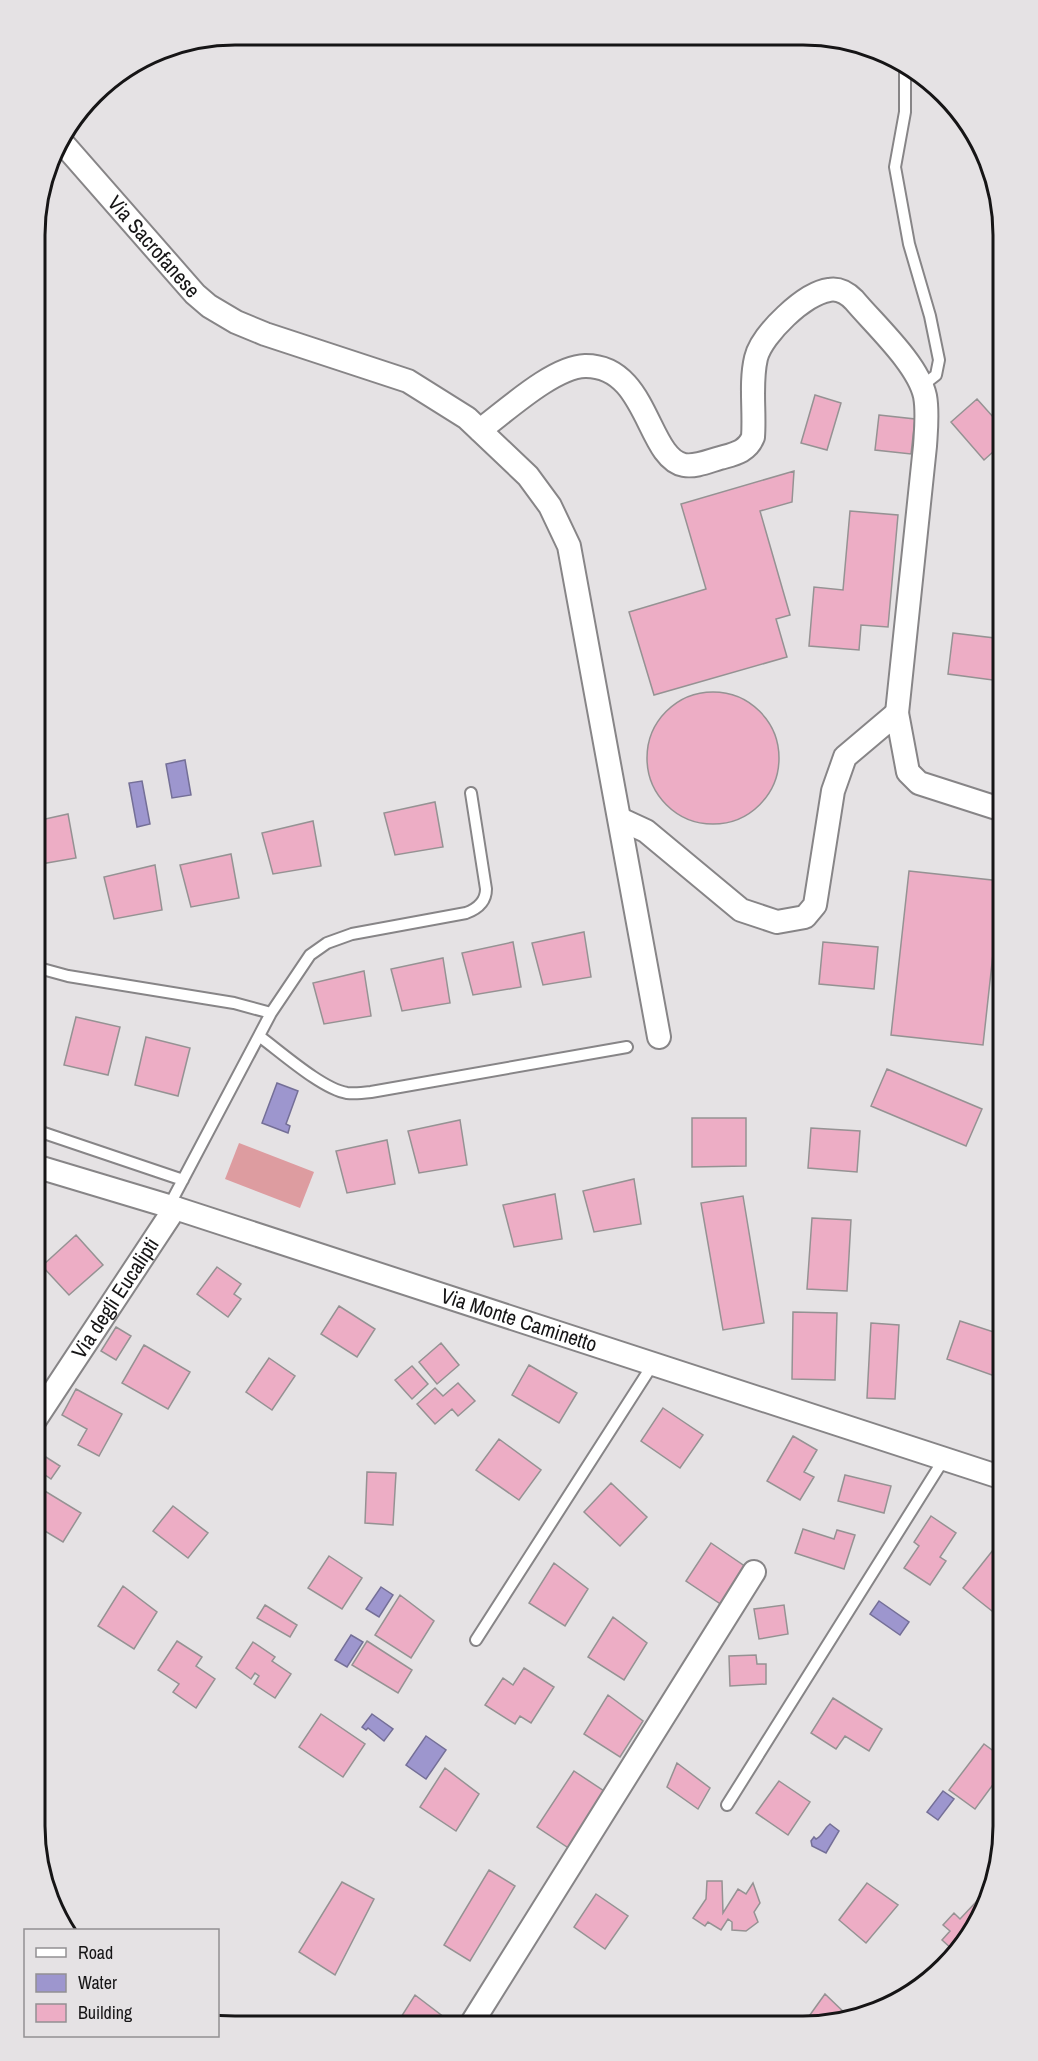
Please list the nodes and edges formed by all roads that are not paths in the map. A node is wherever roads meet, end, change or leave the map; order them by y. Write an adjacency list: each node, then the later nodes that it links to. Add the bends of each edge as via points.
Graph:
1 (905, 75): 3 (lane, via 905,112 895,167 909,244 939,360 936,375)
2 (67, 148): 4 (street, Via Sacrofanese, via 209,306 265,334 408,381)
3 (922, 386): 4 (street, via 915,371 854,300 831,289 799,306 760,346 754,375 753,437 740,452 693,466 680,464 668,455 624,382 586,366 566,370 546,381); 5 (street, via 926,404 925,447)
4 (480, 430): 8 (street, Via Sacrofanese, via 528,476 550,506 569,546)
5 (897, 713): 7 (street, via 908,772 919,783); 8 (street, via 845,758 834,791 815,905 805,917 777,922 741,910 646,831)
6 (471, 793): 10 (lane, via 486,889 482,903 466,913 366,930 327,943 310,956)
7 (993, 807)
8 (620, 819): 12 (street, Via Sacrofanese)
9 (45, 970): 10 (lane)
10 (271, 1013): 11 (lane)
11 (259, 1036): 13 (lane, via 324,1084 354,1094); 16 (lane)
12 (659, 1037)
13 (627, 1047)
14 (45, 1133): 16 (lane)
15 (45, 1169): 17 (street, Via Monte Caminetto)
16 (183, 1179): 17 (lane)
17 (172, 1207): 18 (street, Via Monte Caminetto); 19 (street, Via degli Eucalipti)
18 (653, 1364): 20 (street, Via Monte Caminetto); 23 (lane)
19 (45, 1404)
20 (944, 1459): 21 (street, Via Monte Caminetto); 24 (lane)
21 (993, 1475)
22 (753, 1572): 25 (street)
23 (476, 1640)
24 (727, 1804)
25 (476, 2016)

